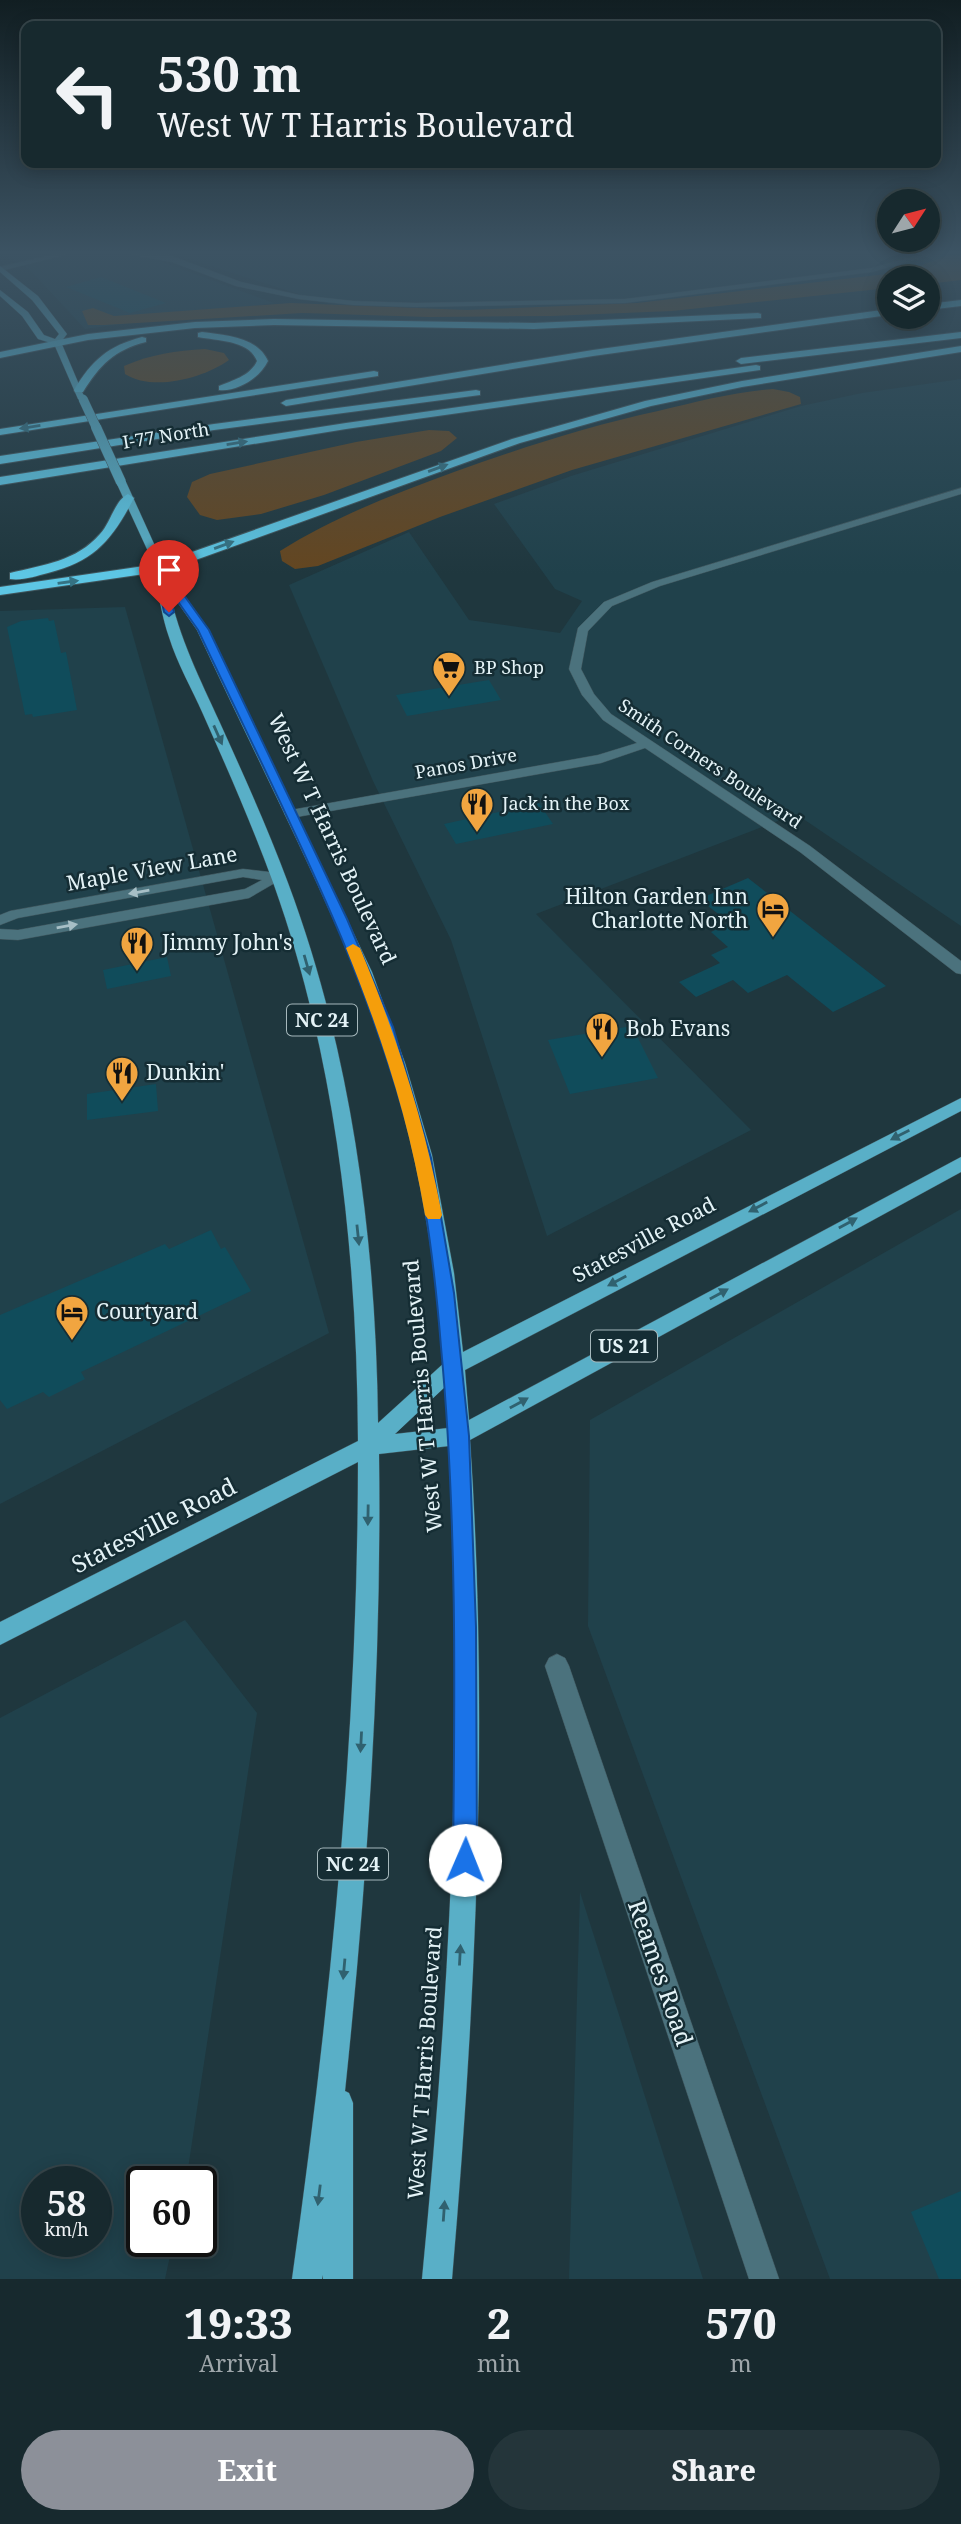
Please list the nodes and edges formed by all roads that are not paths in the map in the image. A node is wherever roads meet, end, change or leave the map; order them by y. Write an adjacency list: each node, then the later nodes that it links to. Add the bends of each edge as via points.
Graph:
1 (66, 361): 11 (main road, West W T Harris Boulevard / NC 24)
2 (99, 361): 11 (highway)
3 (261, 361): 13 (highway, via 260,369 241,382)
4 (542, 361): 12 (highway)
5 (739, 361): 9 (highway)
6 (818, 361): 18 (highway, I-77 North, one-way to 6, via 572,393)
7 (884, 361): 21 (highway, one-way to 7, via 582,421 742,384)
8 (390, 371): 13 (highway)
9 (582, 380)
10 (487, 391): 17 (highway)
11 (81, 395): 20 (main road, West W T Harris Boulevard / NC 24, bridge)
12 (277, 405)
13 (145, 408): 15 (highway, one-way to 15)
14 (238, 411): 16 (highway)
15 (0, 432)
16 (0, 450)
17 (0, 460)
18 (0, 483)
19 (961, 491): 24 (street, Smith Corners Boulevard, via 656,584 607,604 582,630 575,669 588,695 607,717)
20 (128, 498): 21 (main road, West W T Harris Boulevard / NC 24); 22 (highway, via 110,530 90,550 55,567)
21 (160, 568): 23 (highway, one-way to 21); 25 (main road, West W T Harris Boulevard / NC 24, via 204,630); 26 (main road, West W T Harris Boulevard / NC 24, one-way to 26, via 174,635)
22 (0, 578)
23 (0, 591)
24 (646, 744): 25 (street, Panos Drive, via 601,759); 29 (street, Smith Corners Boulevard, via 805,849)
25 (290, 814): 32 (main road, West W T Harris Boulevard / NC 24, via 364,972 406,1090 436,1229)
26 (278, 877): 27 (street, Maple View Lane, one-way to 27, via 243,873); 28 (street, Maple View Lane, one-way to 26, via 18,935 240,895); 34 (main road, West W T Harris Boulevard / NC 24, one-way to 34, via 323,1025 351,1167 366,1341)
27 (0, 920)
28 (0, 934)
29 (961, 969)
30 (961, 1104): 32 (main road, Statesville Road / US 21, one-way to 32)
31 (961, 1164): 33 (main road, Statesville Road / US 21, one-way to 31)
32 (453, 1367): 33 (main road, West W T Harris Boulevard / NC 24); 34 (main road, Statesville Road / US 21)
33 (459, 1436): 34 (main road, Statesville Road / US 21); 40 (main road, West W T Harris Boulevard / NC 24, one-way to 33, via 465,1860 466,1648)
34 (368, 1446): 35 (main road, Statesville Road / US 21); 37 (main road, West W T Harris Boulevard / NC 24, one-way to 37, via 362,1714)
35 (0, 1633)
36 (557, 1667): 41 (street, Reames Road)
37 (340, 2016): 38 (main road, West W T Harris Boulevard / NC 24, one-way to 38); 39 (main road)
38 (307, 2279)
39 (338, 2279)
40 (437, 2279)
41 (764, 2279)

